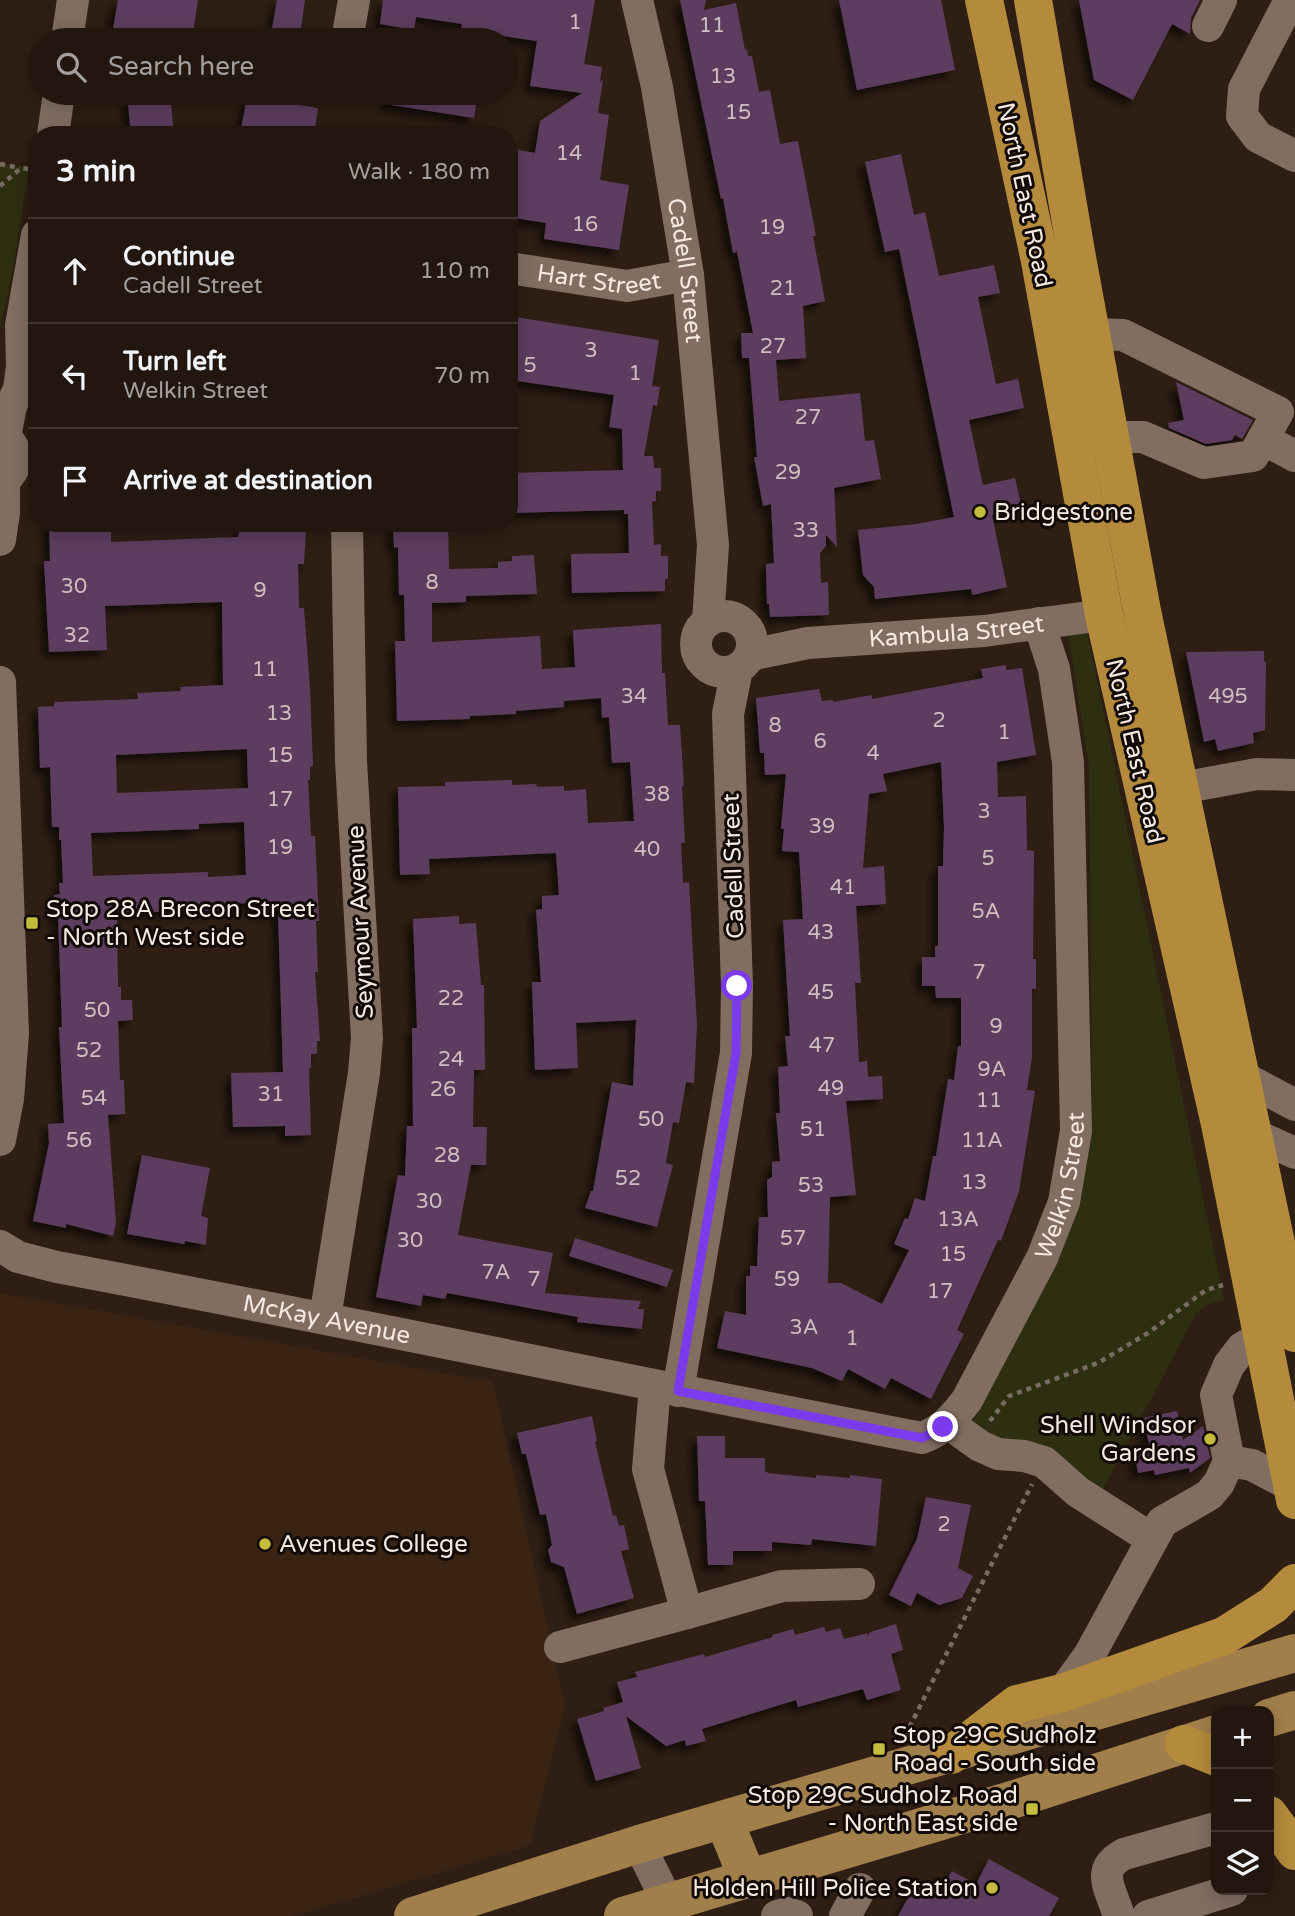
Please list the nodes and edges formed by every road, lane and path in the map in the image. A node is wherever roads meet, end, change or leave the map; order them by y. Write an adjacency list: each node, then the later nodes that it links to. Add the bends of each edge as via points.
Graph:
1 (73, 0): 7 (street)
2 (354, 0): 8 (street)
3 (636, 0): 17 (street, Cadell Street, via 657,87)
4 (984, 0): 30 (highway, North East Road, via 1040,261)
5 (1033, 0): 20 (highway, North East Road)
6 (1290, 0): 11 (street, via 1244,89 1242,116 1258,137)
7 (69, 28)
8 (350, 28)
9 (57, 105): 10 (street)
10 (54, 126)
11 (1295, 156)
12 (0, 164): 13 (path)
13 (20, 168): 14 (path); 15 (path)
14 (28, 169)
15 (0, 186)
16 (518, 269): 17 (street, Hart Street, via 627,286)
17 (688, 275): 32 (street, Cadell Street, via 713,545)
18 (28, 286): 19 (street)
19 (21, 325): 21 (street); 22 (street, via 19,389)
20 (1091, 334): 23 (highway, North East Road); 24 (street, via 1123,335 1278,412)
21 (0, 373)
22 (3, 436): 26 (street, via 16,457 13,471)
23 (1110, 437): 24 (street, via 1143,437 1204,463 1253,456); 29 (highway, North East Road)
24 (1263, 439): 25 (street)
25 (1295, 456)
26 (2, 482): 28 (street)
27 (347, 532): 44 (street, Seymour Avenue, via 351,761 367,1038)
28 (0, 540)
29 (1142, 611): 30 (highway); 35 (highway, North East Road)
30 (1104, 615): 31 (street, Kambula Street); 43 (highway, North East Road)
31 (1039, 623): 32 (street, Kambula Street, via 984,631); 47 (street, Welkin Street, via 1054,669 1068,761 1076,1131 1064,1202 1042,1258 967,1400)
32 (731, 644): 46 (street, Cadell Street, via 728,714 736,1053)
33 (0, 682): 39 (street, via 13,1033)
34 (1295, 775): 35 (street, via 1257,774)
35 (1181, 788): 36 (highway, North East Road)
36 (1241, 1076): 37 (street); 38 (highway, North East Road)
37 (1295, 1105)
38 (1253, 1134): 40 (street); 41 (highway, North East Road)
39 (0, 1140)
40 (1295, 1153)
41 (1285, 1224): 45 (highway, North East Road)
42 (0, 1246): 44 (street, McKay Avenue, via 18,1257 57,1267)
43 (1251, 1279): 45 (highway, North East Road); 48 (path, via 1206,1290 1098,1363 1016,1392)
44 (325, 1318): 46 (street, McKay Avenue)
45 (1279, 1334): 49 (street, via 1242,1348 1216,1395); 51 (highway, North East Road)
46 (666, 1388): 47 (street, Welkin Street, via 922,1438); 55 (street, Cadell Street, via 648,1469)
47 (948, 1423): 50 (street, via 998,1454)
48 (989, 1423)
49 (1229, 1461): 51 (street, via 1252,1465); 52 (street, via 1209,1495 1162,1522)
50 (1044, 1462): 52 (street, via 1078,1492); 61 (path)
51 (1294, 1493)
52 (1152, 1539): 58 (street, via 1090,1654)
53 (1295, 1583): 58 (highway, via 1273,1605 1224,1636)
54 (859, 1584): 55 (street, via 782,1586)
55 (687, 1613): 56 (street)
56 (560, 1647)
57 (1295, 1653): 63 (main road)
58 (1062, 1693): 63 (highway, via 1017,1704)
59 (1295, 1710): 60 (main road)
60 (1274, 1716)
61 (899, 1746)
62 (1205, 1746): 69 (main road, via 938,1832)
63 (951, 1755): 64 (main road)
64 (724, 1820): 67 (main road); 69 (main road)
65 (1274, 1822): 68 (highway)
66 (1211, 1829): 78 (street, via 1111,1861 1107,1879)
67 (639, 1844): 72 (street); 73 (main road)
68 (1295, 1851)
69 (748, 1879): 72 (main road); 74 (main road)
70 (860, 1889): 77 (street)
71 (1216, 1895): 79 (street)
72 (650, 1912)
73 (413, 1916)
74 (709, 1916)
75 (777, 1916): 76 (street)
76 (797, 1916)
77 (845, 1916)
78 (1119, 1916)
79 (1148, 1916)

